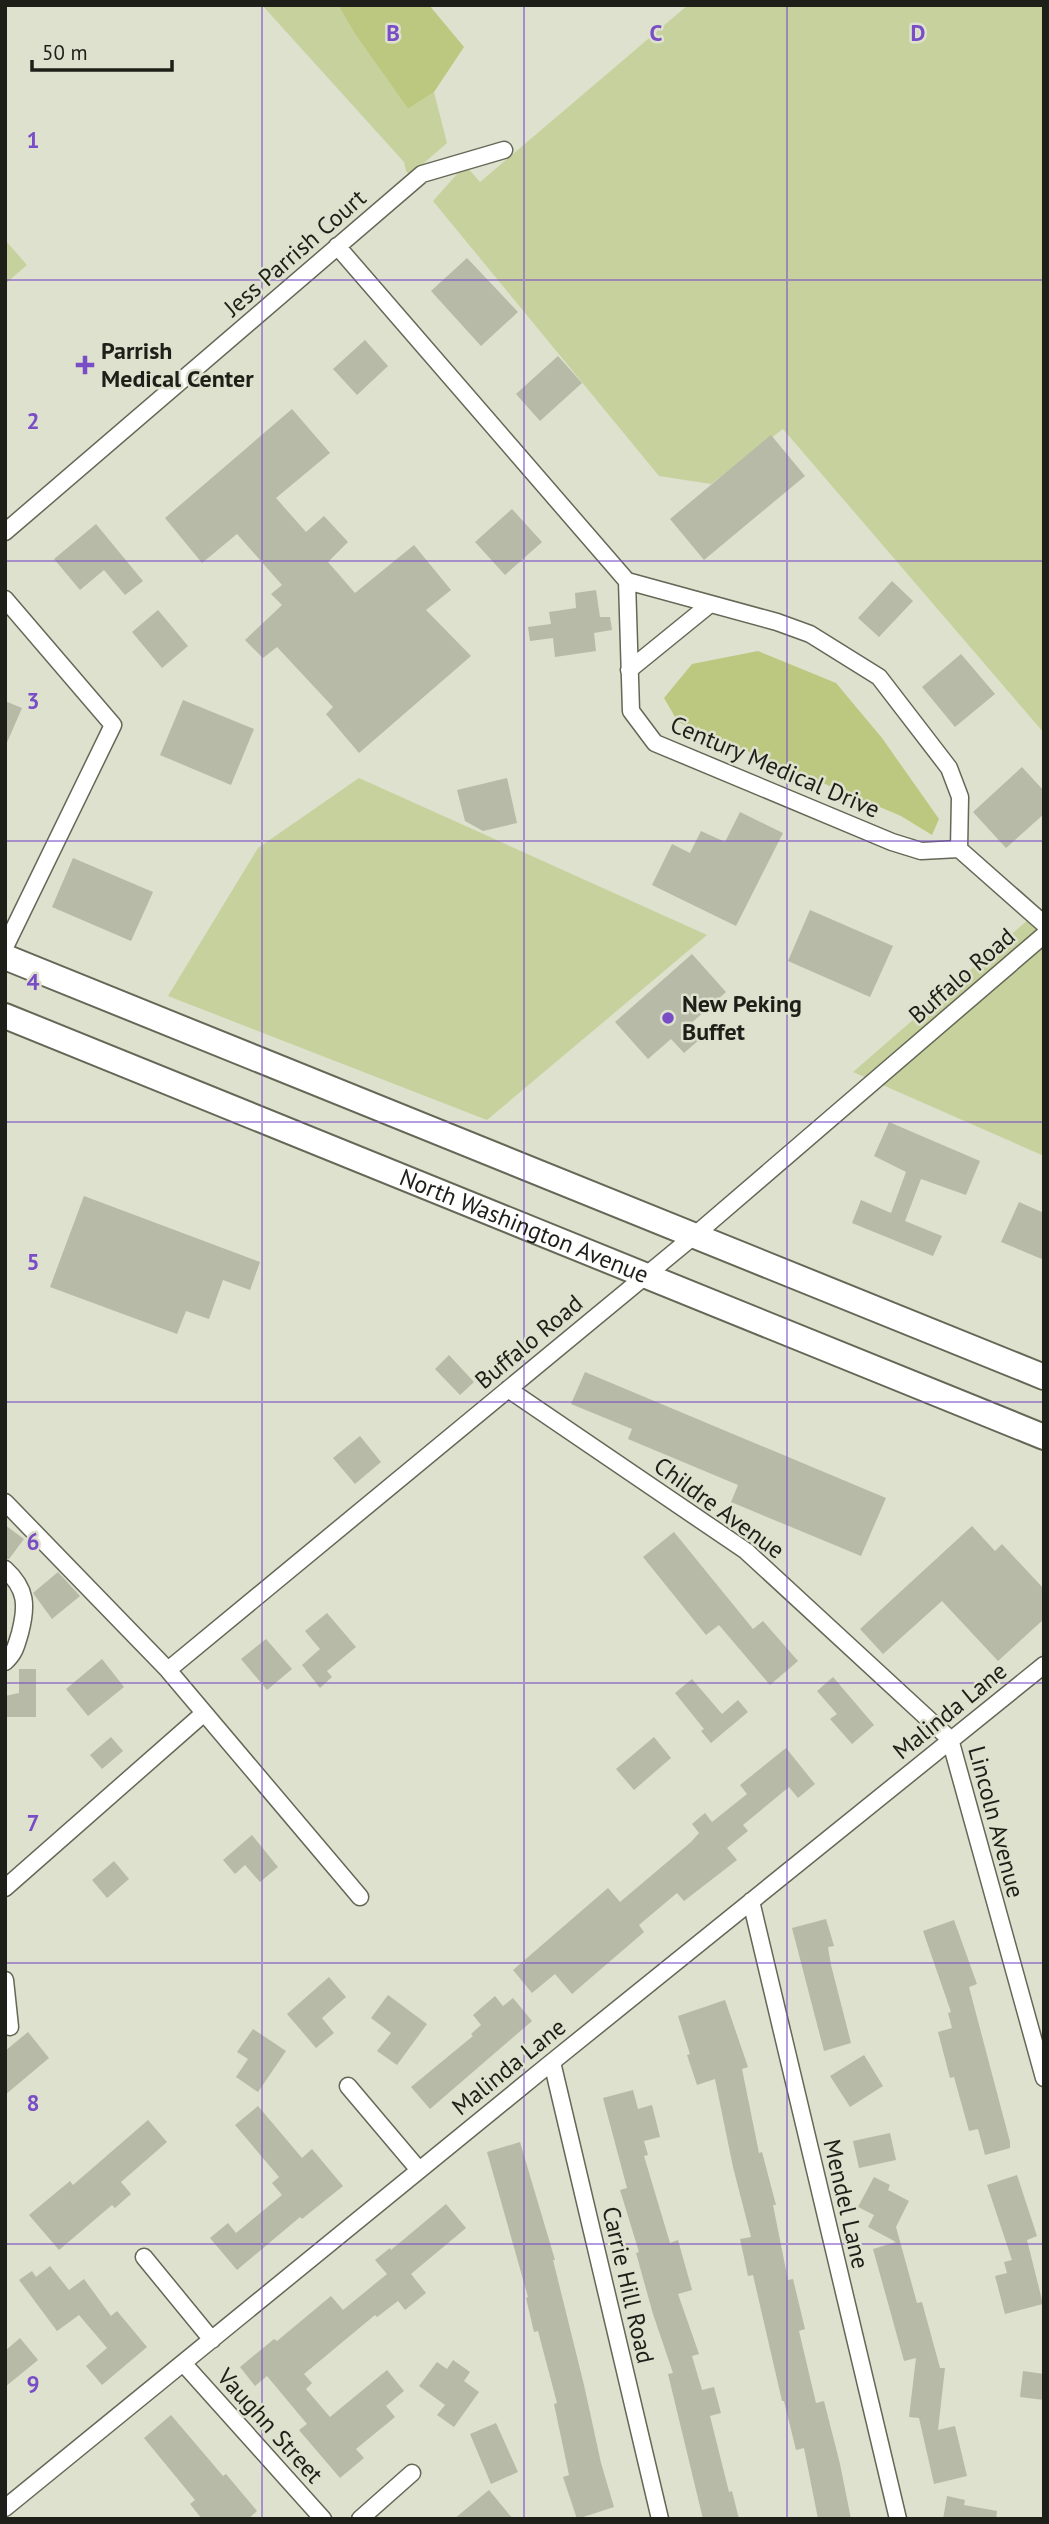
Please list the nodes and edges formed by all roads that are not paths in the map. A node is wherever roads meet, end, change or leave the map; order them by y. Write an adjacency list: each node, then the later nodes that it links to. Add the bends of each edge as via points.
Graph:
1 (504, 150): 2 (street, Jess Parrish Court, via 422,174)
2 (337, 246): 3 (street, Jess Parrish Court); 4 (street)
3 (5, 532)
4 (627, 581): 6 (street); 7 (street, Century Medical Drive)
5 (5, 599): 11 (street, via 113,725)
6 (709, 605): 7 (street); 8 (street, via 810,634 879,677 949,768 960,797)
7 (629, 670): 8 (street, Century Medical Drive, via 631,710 655,743 892,842 921,851)
8 (960, 849): 9 (street)
9 (1044, 924)
10 (1044, 935): 14 (street, Buffalo Road)
11 (5, 947)
12 (5, 957): 14 (main road)
13 (5, 1016): 15 (main road, North Washington Avenue)
14 (695, 1236): 15 (street, Buffalo Road); 16 (main road)
15 (645, 1275): 17 (street, Buffalo Road); 18 (main road, North Washington Avenue)
16 (1044, 1377)
17 (508, 1389): 23 (street, Buffalo Road); 25 (street, Childre Avenue, via 746,1551)
18 (1044, 1437)
19 (5, 1502): 23 (street)
20 (5, 1569): 21 (street, via 17,1579 26,1610 14,1654)
21 (5, 1662)
22 (1044, 1665): 25 (street, Malinda Lane)
23 (168, 1670): 24 (street)
24 (203, 1714): 26 (street); 27 (street)
25 (950, 1740): 28 (street, Malinda Lane); 32 (street, Lincoln Avenue)
26 (5, 1888)
27 (360, 1897)
28 (751, 1900): 31 (street, Malinda Lane); 43 (street, Mendel Lane)
29 (5, 1980): 30 (street)
30 (10, 2026)
31 (552, 2062): 34 (street, Malinda Lane); 42 (street, Carrie Hill Road)
32 (1044, 2078)
33 (348, 2086): 34 (street)
34 (419, 2170): 36 (street, Malinda Lane)
35 (144, 2257): 36 (street)
36 (212, 2340): 37 (street, Malinda Lane)
37 (183, 2363): 39 (street, Malinda Lane); 40 (street, Vaughn Street)
38 (412, 2473): 41 (street)
39 (5, 2508)
40 (323, 2519)
41 (360, 2519)
42 (660, 2519)
43 (898, 2519)

